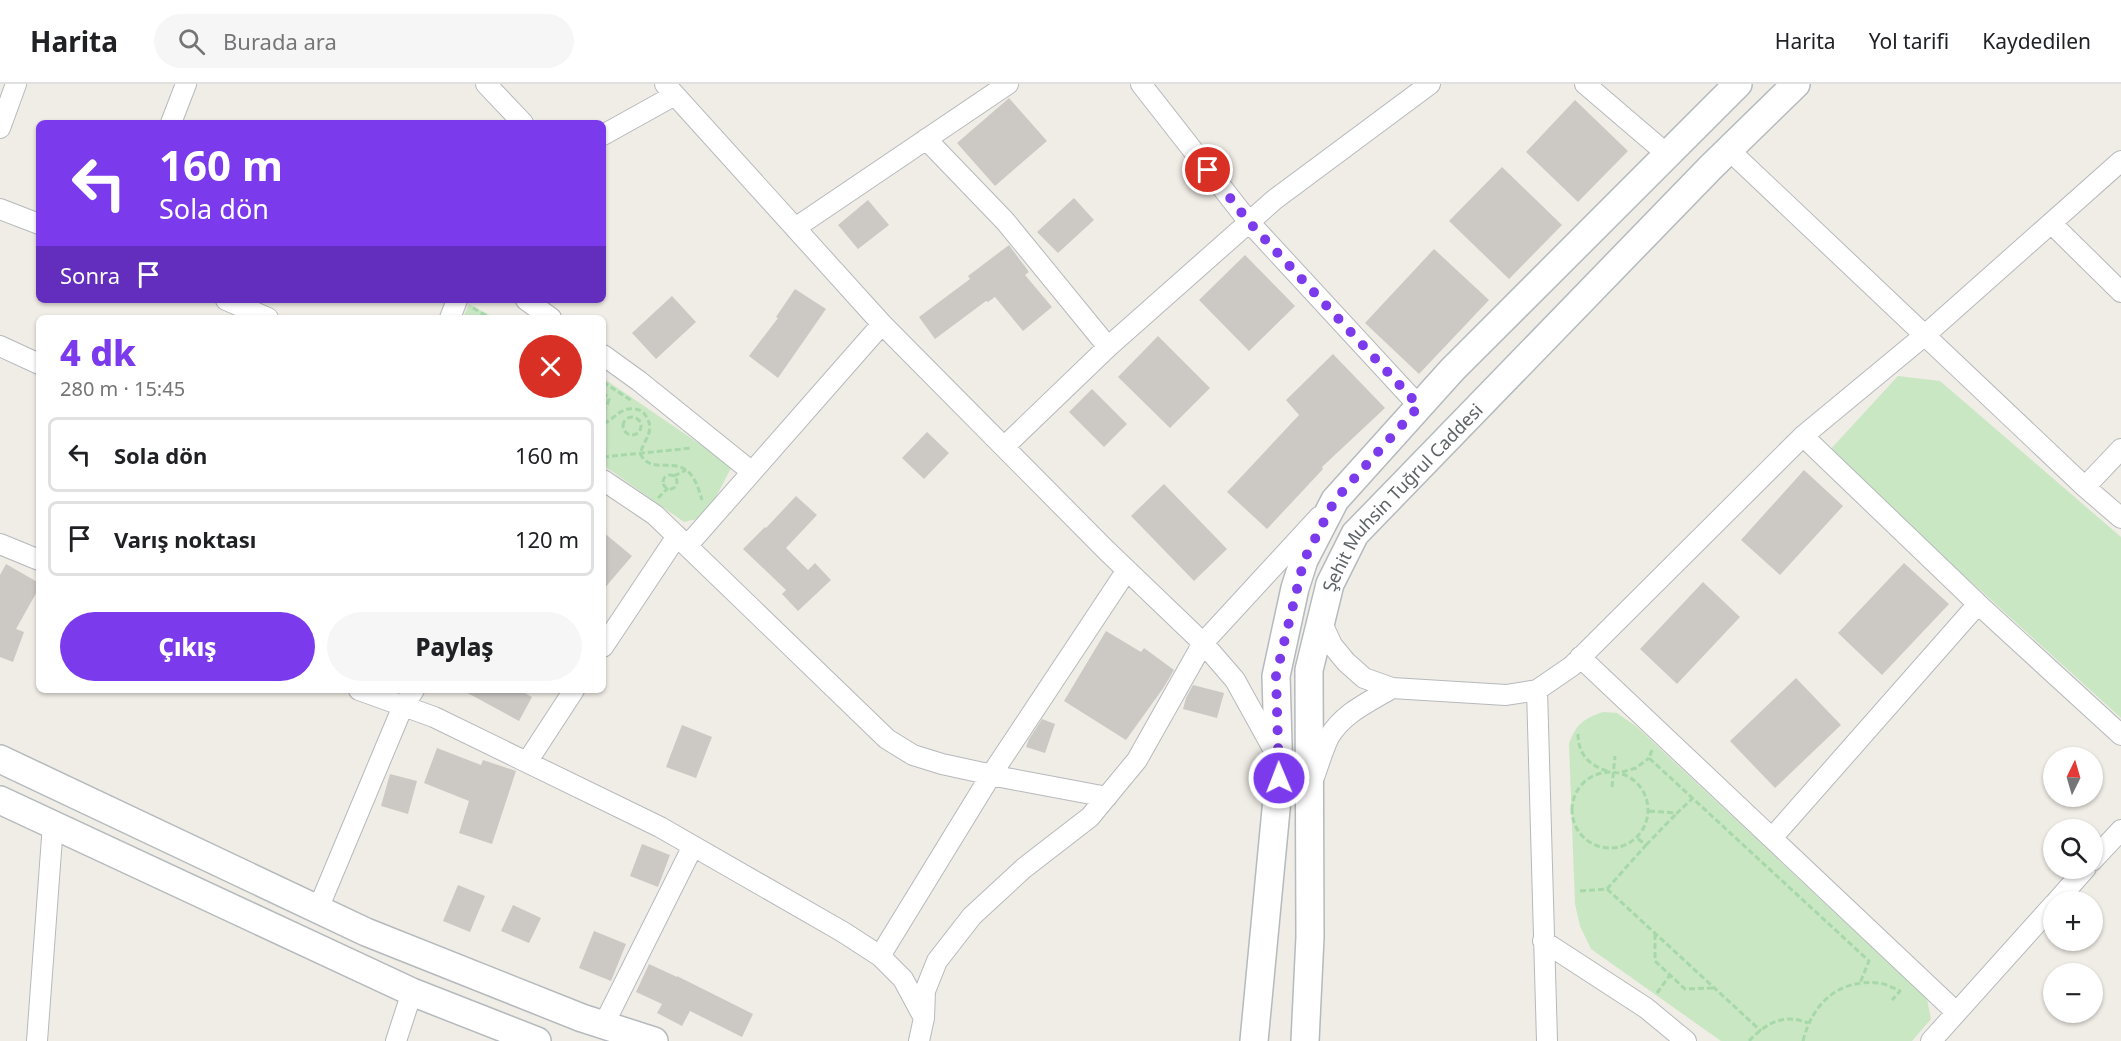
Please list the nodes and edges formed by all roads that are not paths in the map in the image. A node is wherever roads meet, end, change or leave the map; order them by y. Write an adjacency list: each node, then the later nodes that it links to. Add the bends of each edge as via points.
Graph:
1 (16, 84): 13 (street)
2 (186, 84): 11 (street)
3 (486, 84): 12 (street)
4 (1008, 84): 15 (street)
5 (1141, 84): 20 (street)
6 (1430, 84): 20 (street)
7 (1585, 84): 17 (street)
8 (1738, 84): 17 (main road, Şehit Muhsin Tuğrul Caddesi)
9 (1796, 84): 16 (main road, Şehit Muhsin Tuğrul Caddesi)
10 (670, 89): 14 (street); 23 (street)
11 (172, 120)
12 (520, 120)
13 (0, 128)
14 (606, 133)
15 (926, 139): 23 (street); 32 (street, via 1005,221)
16 (1729, 150): 30 (street); 49 (main road, Şehit Muhsin Tuğrul Caddesi, via 1355,534 1330,584)
17 (1668, 155): 35 (main road, Şehit Muhsin Tuğrul Caddesi)
18 (2121, 161): 22 (street)
19 (0, 209): 21 (street)
20 (1249, 222): 32 (street); 35 (street)
21 (36, 223)
22 (2051, 223): 24 (street); 30 (street)
23 (795, 228): 29 (street)
24 (2121, 292)
25 (234, 303): 27 (street)
26 (530, 303): 28 (street)
27 (257, 312)
28 (547, 315)
29 (882, 324): 37 (street); 39 (street)
30 (1925, 335): 36 (street); 41 (street)
31 (0, 346): 34 (street)
32 (1108, 347): 37 (street)
33 (606, 357): 39 (street)
34 (36, 363)
35 (1419, 406): 42 (main road, Şehit Muhsin Tuğrul Caddesi)
36 (1803, 436): 48 (street); 52 (street)
37 (1004, 447): 47 (street)
38 (2121, 449): 41 (street)
39 (752, 472): 44 (street)
40 (606, 482): 44 (street, via 655,515)
41 (2085, 487): 43 (street)
42 (1335, 500): 51 (street); 60 (main road, Şehit Muhsin Tuğrul Caddesi, via 1304,560 1276,676)
43 (2121, 518)
44 (682, 541): 50 (street); 62 (street, via 886,740 913,755)
45 (0, 544): 46 (street)
46 (36, 559)
47 (1127, 570): 51 (street); 62 (street)
48 (1978, 604): 58 (street); 68 (street)
49 (1321, 621): 53 (street, via 1332,645 1346,662 1364,678); 63 (main road, Şehit Muhsin Tuğrul Caddesi, via 1309,670)
50 (606, 643)
51 (1203, 643): 60 (street, via 1235,680); 64 (street, via 1137,760)
52 (1580, 657): 54 (street); 68 (street)
53 (1392, 688): 54 (street, via 1506,695); 63 (street, via 1340,723 1329,739)
54 (1537, 690): 75 (street)
55 (378, 693): 57 (street)
56 (572, 693): 61 (street)
57 (409, 698): 61 (street, via 434,717); 73 (street)
58 (2121, 735)
59 (0, 759): 73 (main road)
60 (1279, 760): 88 (main road, Şehit Muhsin Tuğrul Caddesi)
61 (526, 762): 69 (street)
62 (991, 775): 64 (street); 76 (street)
63 (1310, 788): 89 (main road, Şehit Muhsin Tuğrul Caddesi)
64 (1107, 796): 80 (street, via 1090,817 1024,868 972,916 937,961 925,991)
65 (0, 800): 66 (main road)
66 (53, 824): 78 (main road); 82 (street)
67 (2121, 830): 70 (street)
68 (1772, 838): 79 (street)
69 (693, 846): 76 (street); 81 (street)
70 (2103, 849)
71 (2076, 879): 72 (street)
72 (2066, 891)
73 (318, 909): 77 (main road)
74 (2043, 916): 79 (street)
75 (1543, 940): 90 (street); 91 (street, via 1646,1008)
76 (880, 956): 80 (street, via 903,979)
77 (485, 979): 81 (main road); 85 (main road)
78 (412, 992): 83 (street); 84 (main road)
79 (1956, 1012): 92 (street)
80 (924, 1018): 87 (street)
81 (603, 1026): 86 (main road)
82 (37, 1041)
83 (396, 1041)
84 (537, 1041)
85 (552, 1041)
86 (654, 1041)
87 (919, 1041)
88 (1254, 1041)
89 (1305, 1041)
90 (1547, 1041)
91 (1686, 1041)
92 (1931, 1041)

